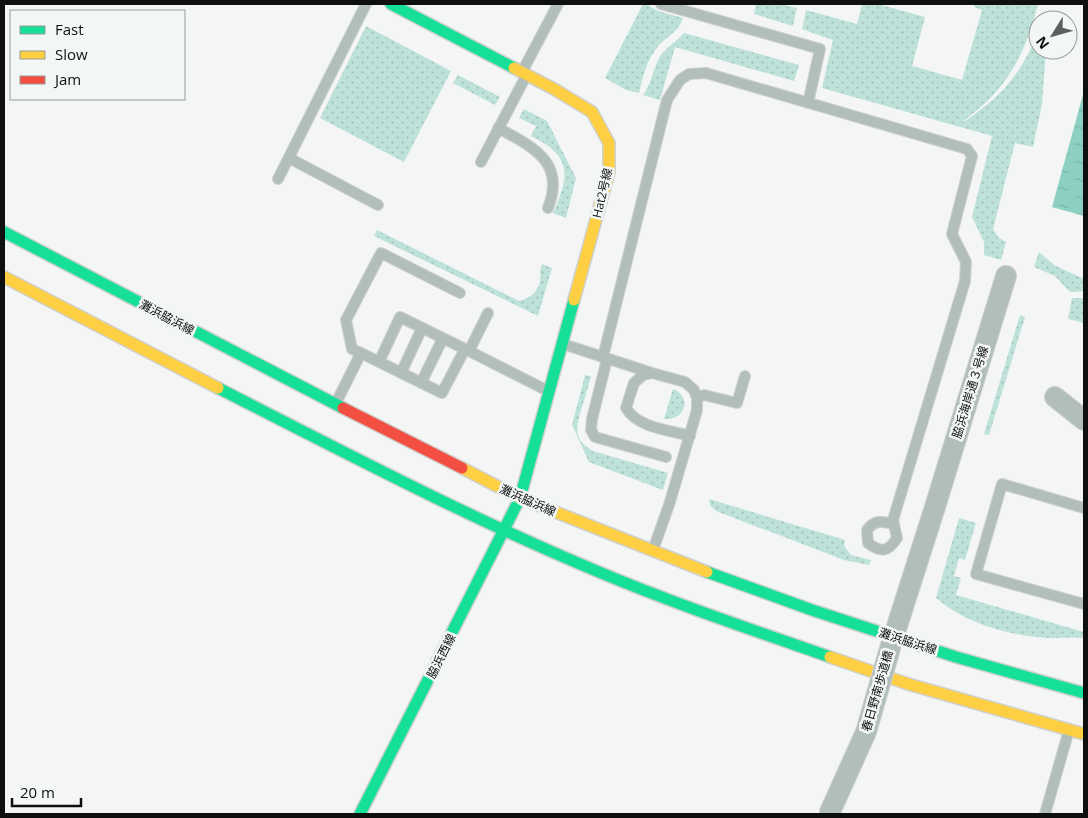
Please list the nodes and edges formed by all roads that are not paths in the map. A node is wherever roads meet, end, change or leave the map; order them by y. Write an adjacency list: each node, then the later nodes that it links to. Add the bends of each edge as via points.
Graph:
1 (366, 4): 8 (lane)
2 (391, 4): 5 (street, Hat2号線)
3 (558, 4): 5 (lane)
4 (661, 4): 6 (lane, via 820,49)
5 (524, 74): 7 (lane); 20 (street, Hat2号線, via 592,112 609,143 609,172)
6 (808, 103): 23 (lane, via 706,73 689,74 680,80 667,100); 40 (lane, via 967,149 972,156 952,234 966,262 965,281)
7 (498, 128): 9 (lane); 12 (lane, via 525,142 546,161 554,184)
8 (289, 158): 10 (lane); 11 (lane)
9 (481, 162)
10 (278, 179)
11 (378, 204)
12 (548, 208)
13 (4, 232): 33 (street, 灘浜脇浜線)
14 (1006, 276): 38 (street, 脇浜海岸通３号線)
15 (4, 277): 41 (street, via 411,487)
16 (460, 293): 22 (lane, via 380,253 346,320 352,350)
17 (488, 313): 21 (lane)
18 (422, 328): 19 (lane); 24 (lane, via 400,317); 25 (lane)
19 (443, 338): 21 (lane); 28 (lane)
20 (562, 344): 23 (lane); 30 (street, Hat2号線)
21 (467, 350): 28 (lane, via 442,393); 30 (lane)
22 (361, 354): 24 (lane); 33 (lane)
23 (609, 359): 26 (lane); 29 (lane, via 631,375); 36 (lane, via 592,419 591,430 595,437)
24 (379, 362): 25 (lane)
25 (401, 373): 28 (lane)
26 (652, 373): 29 (lane); 31 (lane, via 685,382)
27 (745, 376): 31 (lane, via 737,403 704,395)
28 (421, 383)
29 (634, 383): 35 (lane, via 626,408 631,416)
30 (549, 391): 37 (street, Hat2号線)
31 (697, 398): 35 (lane)
32 (1055, 398): 34 (street)
33 (335, 404): 37 (street, 灘浜脇浜線)
34 (1084, 420)
35 (690, 436): 42 (lane)
36 (666, 457)
37 (520, 498): 41 (street, 脇浜西線); 42 (street, 灘浜脇浜線)
38 (935, 507): 48 (street, 春日野南歩道橋, bridge, via 866,732)
39 (1084, 508): 43 (lane, via 1002,484 976,574)
40 (894, 520)
41 (504, 530): 45 (street, via 706,614 908,684); 47 (street, 脇浜西線)
42 (652, 551): 44 (street, 灘浜脇浜線, via 848,622)
43 (1084, 604)
44 (1084, 693)
45 (1069, 729): 46 (street); 49 (lane)
46 (1084, 734)
47 (360, 814)
48 (829, 814)
49 (1045, 814)

